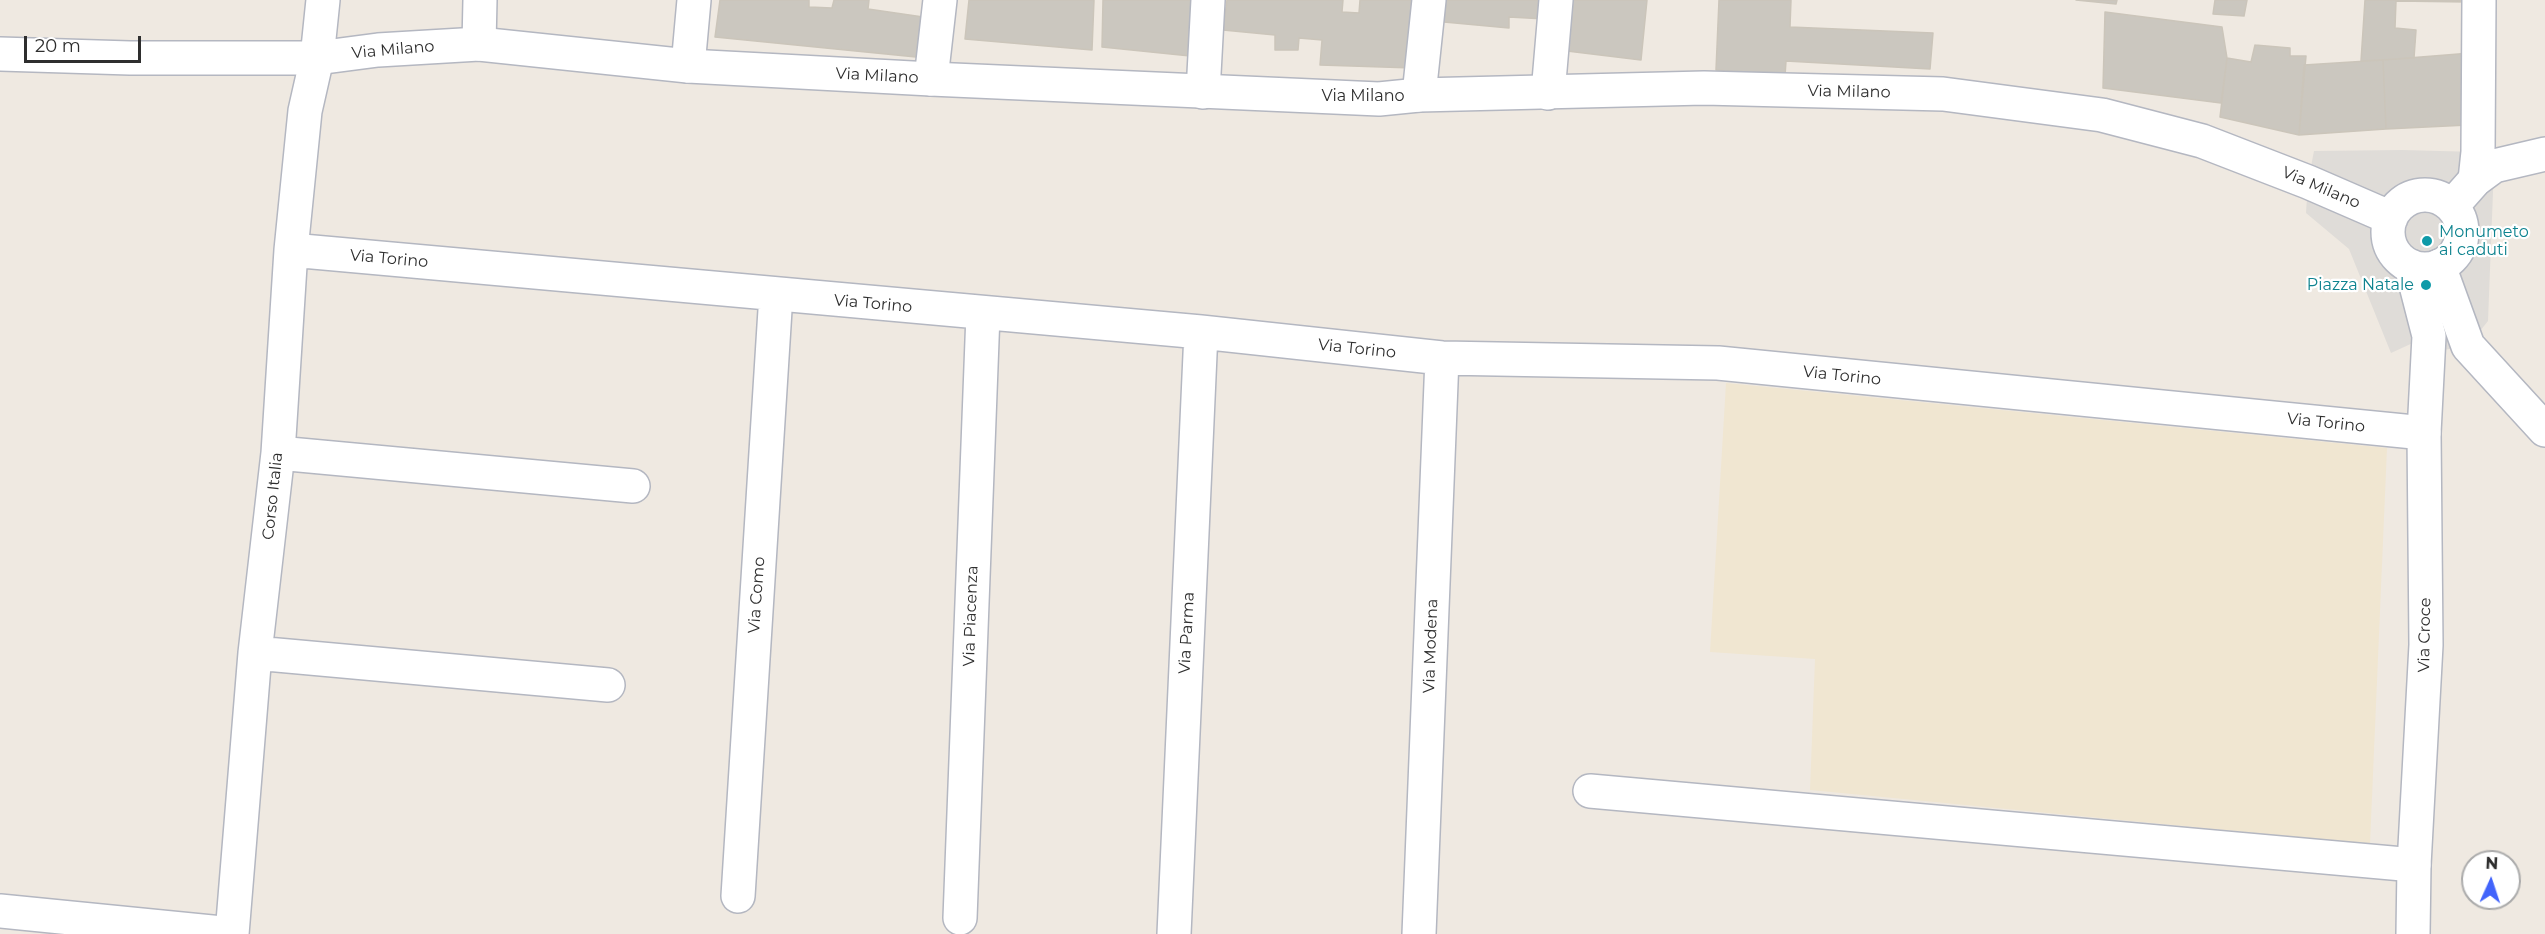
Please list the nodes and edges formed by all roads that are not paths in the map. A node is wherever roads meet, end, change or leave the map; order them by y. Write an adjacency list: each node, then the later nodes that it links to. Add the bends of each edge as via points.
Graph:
1 (323, 0): 11 (street, Corso Italia)
2 (480, 0): 9 (street)
3 (694, 0): 12 (street)
4 (940, 0): 13 (street)
5 (1208, 0): 14 (street)
6 (1429, 0): 16 (street)
7 (1556, 0): 15 (street)
8 (2479, 0): 18 (street)
9 (479, 44): 11 (street, Via Milano); 12 (street, Via Milano)
10 (0, 54): 11 (street, Via Milano)
11 (317, 58): 21 (street, Corso Italia, via 305,111)
12 (688, 66): 13 (street, Via Milano)
13 (931, 79): 14 (street, Via Milano)
14 (1203, 92): 16 (street, Via Milano, via 1379,99)
15 (1548, 93): 16 (street, Via Milano); 20 (street, Via Milano, via 1704,88 1943,94 2102,115 2202,141)
16 (1419, 95)
17 (2545, 154): 18 (street, via 2494,166)
18 (2475, 180): 19 (street)
19 (2452, 206): 20 (street, via 2436,197 2418,196 2402,204); 22 (street, via 2463,232 2460,246 2452,258)
20 (2391, 218): 22 (street, via 2388,232 2399,258)
21 (291, 250): 23 (street, Via Torino); 29 (street, Corso Italia)
22 (2425, 266): 27 (street, via 2468,346); 28 (street, Via Croce, via 2429,336)
23 (776, 294): 24 (street, Via Torino); 35 (street, Via Como)
24 (983, 314): 25 (street, Via Torino); 37 (street, Via Piacenza)
25 (1201, 332): 26 (street, Via Torino); 39 (street, Via Parma)
26 (1442, 357): 28 (street, Via Torino, via 1718,363); 40 (street, Via Modena)
27 (2545, 430)
28 (2424, 433): 34 (street, Via Croce, via 2426,645)
29 (278, 453): 30 (street); 31 (street, Corso Italia)
30 (633, 486)
31 (255, 653): 32 (street); 38 (street, Corso Italia)
32 (608, 685)
33 (1590, 791): 34 (street)
34 (2414, 865): 41 (street, Via Croce)
35 (738, 896)
36 (0, 911): 38 (street)
37 (960, 918)
38 (232, 934)
39 (1174, 934)
40 (1419, 934)
41 (2414, 934)

